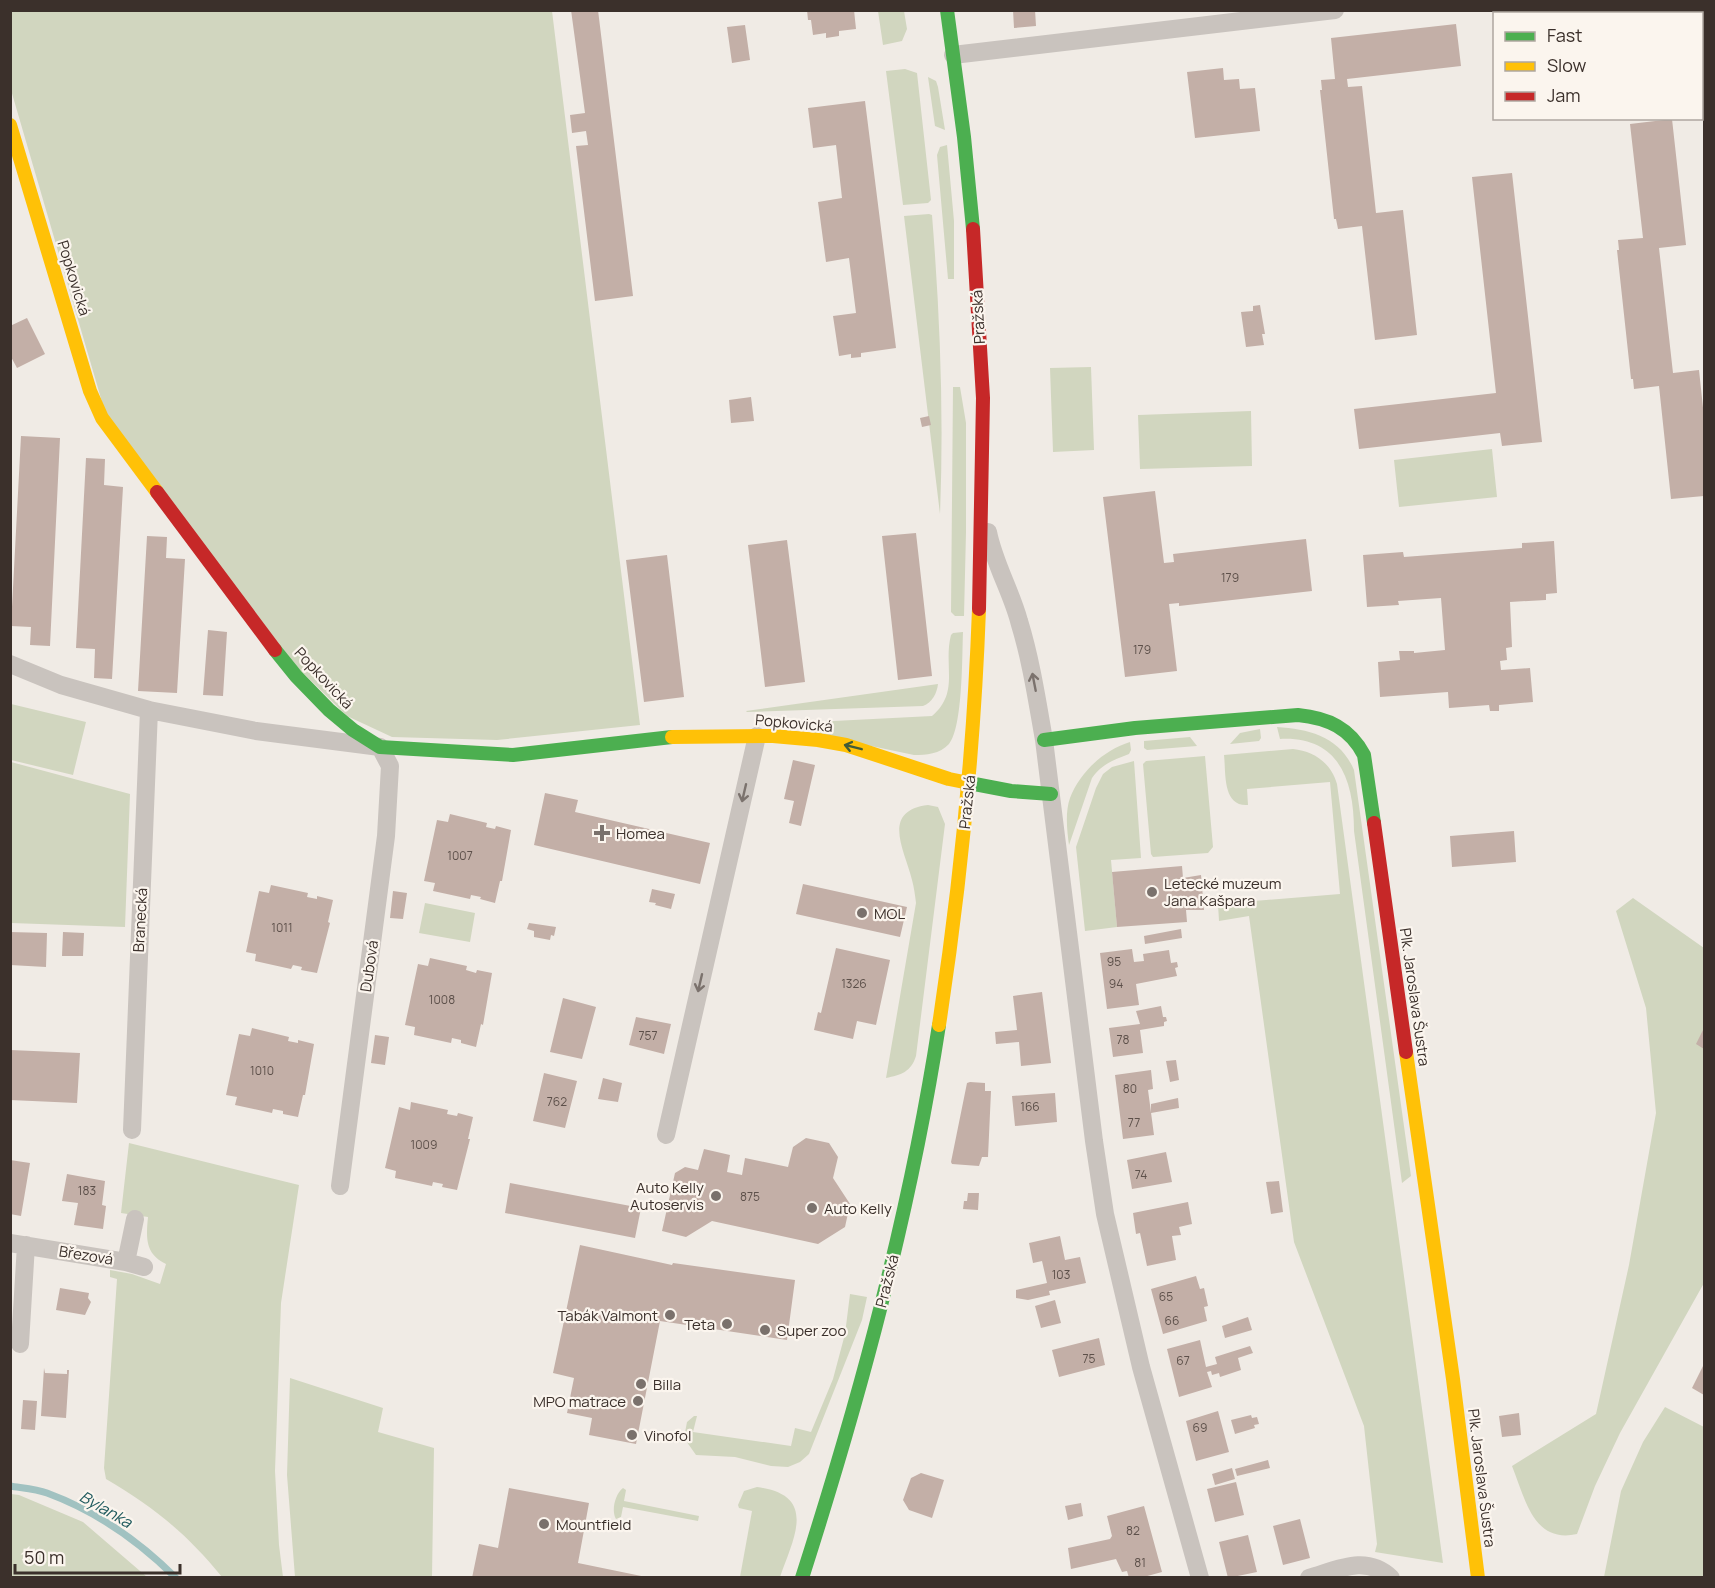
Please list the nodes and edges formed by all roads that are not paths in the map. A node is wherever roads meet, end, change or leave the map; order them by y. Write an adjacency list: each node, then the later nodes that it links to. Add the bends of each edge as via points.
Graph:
1 (948, 10): 3 (street, Pražská)
2 (1335, 10): 3 (street)
3 (953, 55): 5 (street, Pražská, via 974,237 982,376)
4 (10, 125): 10 (street, Popkovická, via 90,391 102,418 285,664 344,724)
5 (982, 490): 9 (street, one-way to 5, via 1028,653 990,540); 11 (street, Pražská, via 980,624)
6 (10, 664): 7 (street, via 61,685)
7 (149, 710): 10 (street, via 256,731); 13 (street, Branecká)
8 (757, 736): 10 (street, Popkovická, via 676,736 525,755); 11 (street, Popkovická, one-way to 8, via 846,746 793,737); 14 (street, one-way to 14)
9 (1044, 740): 12 (street); 25 (street, Plk. Jaroslava Šustra, via 1135,728 1298,715 1334,723 1360,747 1441,1296)
10 (381, 747): 15 (street, Dubová, via 390,766 387,827)
11 (969, 784): 12 (street, Popkovická); 21 (street, Pražská, via 940,1023 915,1162 853,1412)
12 (1051, 794): 22 (street, via 1106,1214 1141,1367)
13 (132, 1130)
14 (666, 1135)
15 (340, 1186)
16 (135, 1219): 18 (street)
17 (18, 1244): 18 (street, Březová); 20 (street, Březová)
18 (126, 1262): 19 (street, Březová)
19 (144, 1267)
20 (20, 1344)
21 (802, 1578)
22 (1200, 1578)
23 (1309, 1578): 24 (street, via 1366,1564)
24 (1391, 1578)
25 (1478, 1578)

